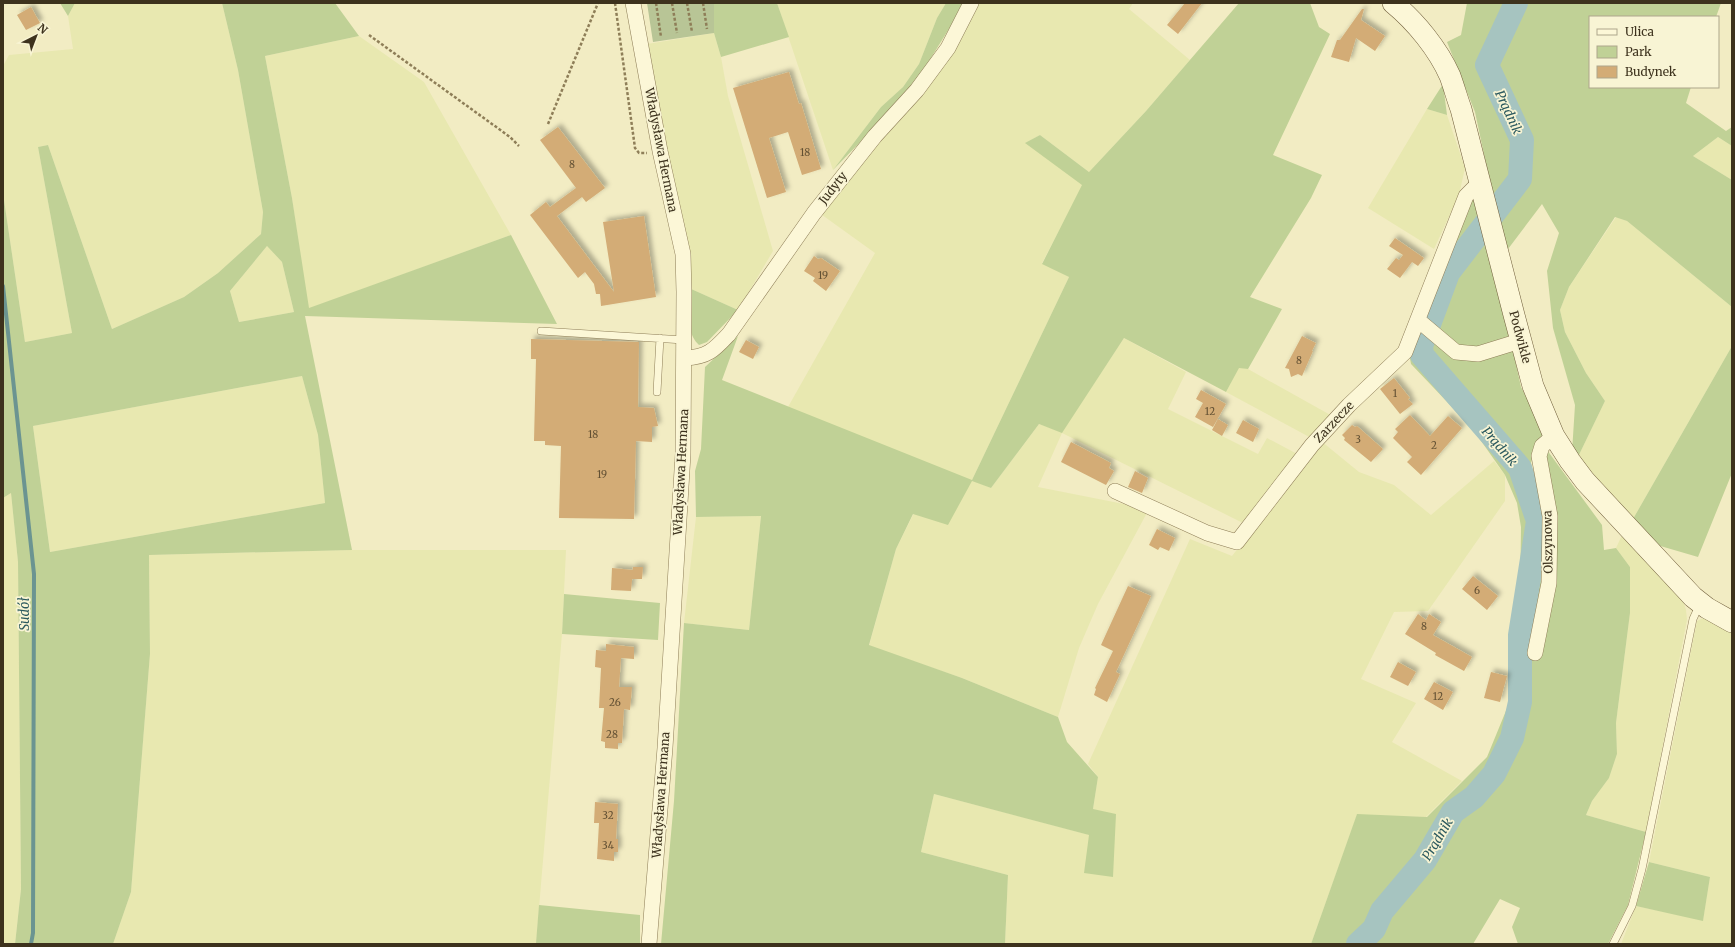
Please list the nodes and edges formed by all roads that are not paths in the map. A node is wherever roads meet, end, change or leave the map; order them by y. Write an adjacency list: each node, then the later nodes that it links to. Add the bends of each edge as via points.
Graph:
1 (633, 3): 8 (street, Władysława Hermana, via 660,151 683,254)
2 (972, 3): 10 (street, Judyty, via 948,48 926,78 874,136 814,213 732,329 718,346 705,355)
3 (1393, 3): 4 (street, Podwikle, via 1427,38 1450,76)
4 (1482, 188): 5 (street, Zarzecze, via 1466,196); 9 (street, Podwikle)
5 (1419, 321): 9 (street, via 1456,352 1478,354); 13 (street, Zarzecze, via 1405,352 1349,405 1312,445 1237,542 1207,533)
6 (540, 331): 7 (lane)
7 (660, 338): 8 (lane); 11 (lane)
8 (684, 340): 10 (street, Władysława Hermana)
9 (1520, 341): 12 (street, Podwikle, via 1533,386)
10 (685, 358): 17 (street, Władysława Hermana, via 683,454 665,748)
11 (658, 392)
12 (1554, 436): 14 (street, Podwikle, via 1586,481); 16 (street, Olszynowa, via 1542,446 1539,456 1550,516 1549,583)
13 (1115, 490)
14 (1701, 604): 15 (street, Podwikle); 18 (lane, via 1692,619 1642,869 1632,906)
15 (1732, 622)
16 (1535, 653)
17 (648, 944)
18 (1613, 944)

